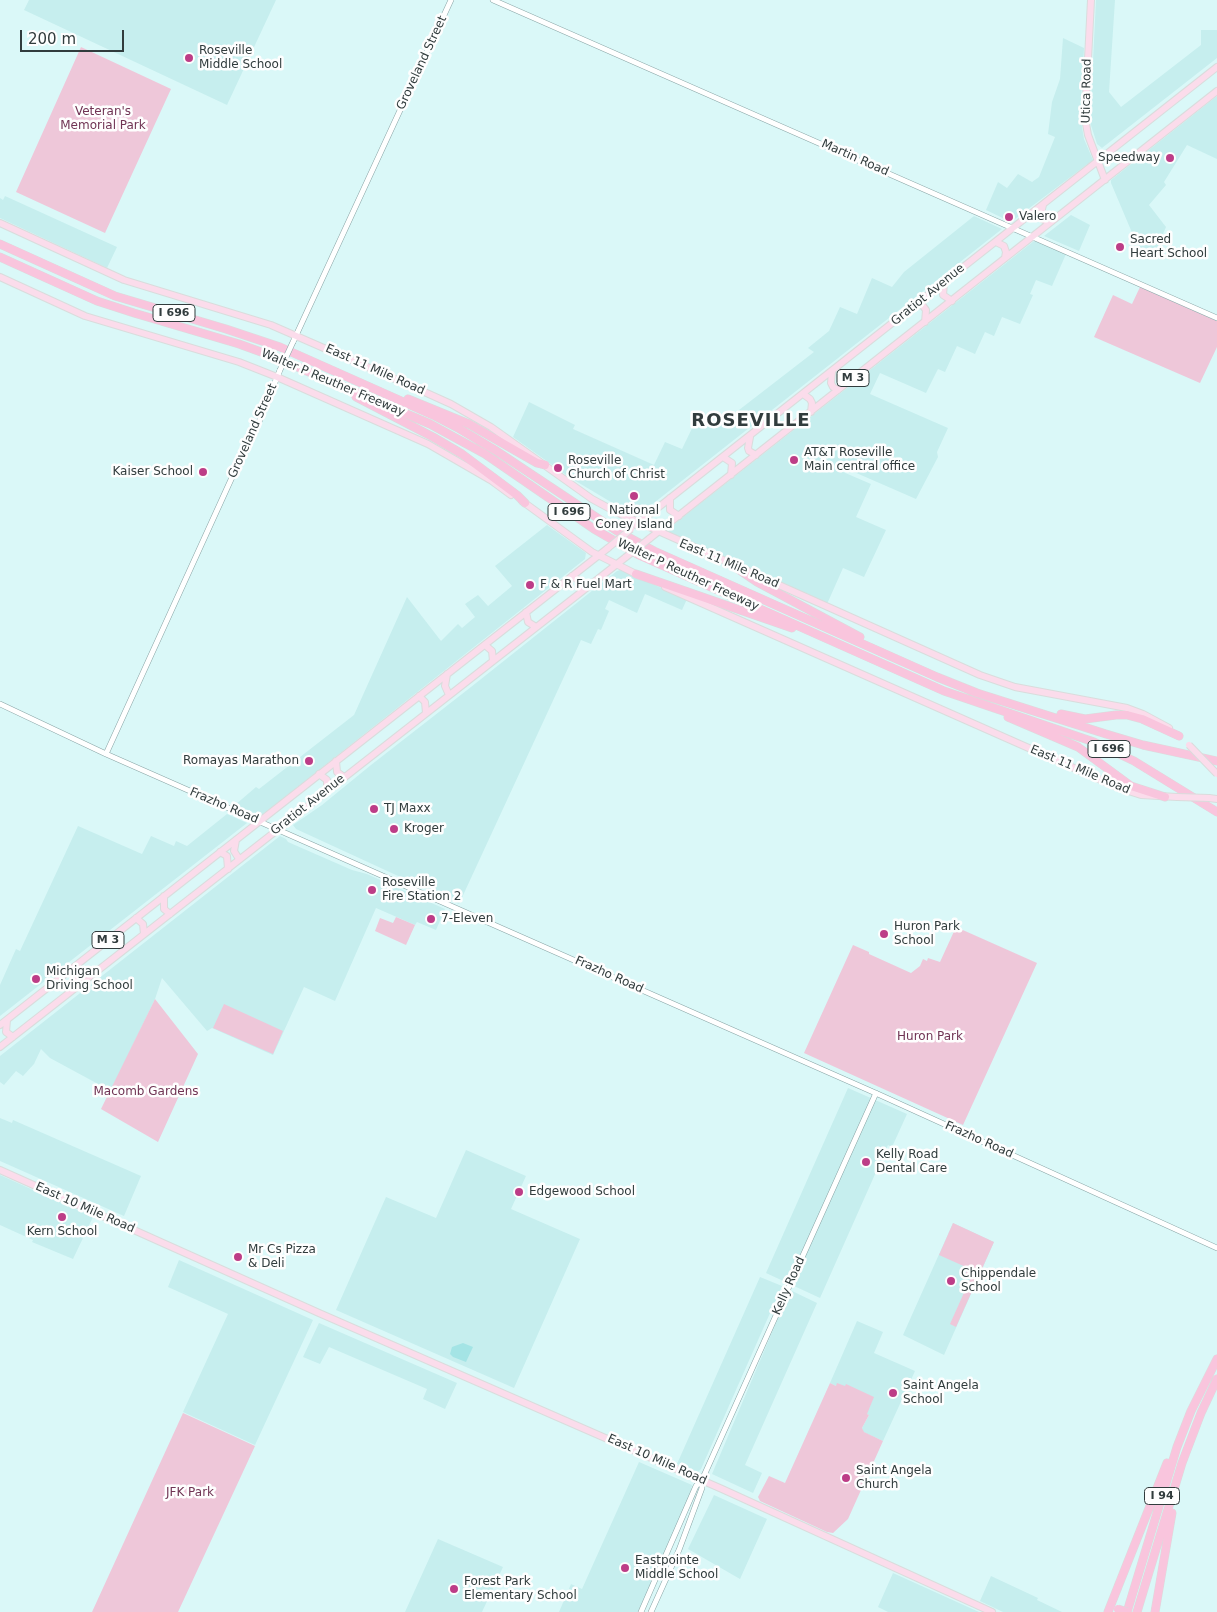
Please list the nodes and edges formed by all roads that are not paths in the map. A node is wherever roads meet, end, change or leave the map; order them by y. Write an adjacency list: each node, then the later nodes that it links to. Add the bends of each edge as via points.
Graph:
1 (451, 0): 23 (street, Groveland Street)
2 (493, 0): 11 (street, Martin Road)
3 (1091, 0): 6 (main road, Utica Road, via 1085,118)
4 (1217, 68): 6 (main road, Gratiot Avenue / M 3)
5 (1217, 91): 7 (main road, Gratiot Avenue / M 3)
6 (1098, 160): 7 (main road, Utica Road); 8 (main road, Gratiot Avenue / M 3)
7 (1105, 180): 9 (main road, Gratiot Avenue / M 3)
8 (1044, 204): 9 (main road, via 1041,218); 11 (main road, Gratiot Avenue / M 3)
9 (1049, 223): 12 (main road, Gratiot Avenue / M 3)
10 (0, 224): 23 (main road, East 11 Mile Road, via 135,284 249,317)
11 (1014, 228): 12 (street, Martin Road); 13 (main road, Gratiot Avenue / M 3)
12 (1033, 237): 16 (main road, Gratiot Avenue / M 3); 21 (street, Martin Road)
13 (996, 242): 16 (main road, via 1004,246); 18 (main road, Gratiot Avenue / M 3)
14 (0, 244): 27 (highway, Walter P Reuther Freeway / I 696, via 108,293 258,339)
15 (0, 257): 24 (highway, Walter P Reuther Freeway / I 696, via 103,303 239,344)
16 (1005, 258): 19 (main road, Gratiot Avenue / M 3)
17 (0, 277): 26 (main road, East 11 Mile Road, via 85,316)
18 (944, 283): 19 (main road, via 943,295); 20 (main road, Gratiot Avenue / M 3)
19 (952, 301): 22 (main road, Gratiot Avenue / M 3)
20 (917, 304): 22 (main road, via 926,310); 25 (main road, Gratiot Avenue / M 3)
21 (1217, 318)
22 (925, 322): 28 (main road, Gratiot Avenue / M 3)
23 (295, 339): 26 (street, Groveland Street, bridge); 34 (main road, East 11 Mile Road, via 451,404)
24 (293, 365): 37 (highway, via 446,445 512,490); 50 (highway, Walter P Reuther Freeway / I 696, via 464,441 594,529 640,554)
25 (833, 371): 28 (main road, via 830,383); 29 (main road, Gratiot Avenue / M 3)
26 (279, 374): 37 (main road, East 11 Mile Road, via 428,444); 61 (street, Groveland Street)
27 (350, 379): 34 (highway, via 469,424); 53 (highway, Walter P Reuther Freeway / I 696, via 464,431 591,516 654,551)
28 (838, 390): 30 (main road, Gratiot Avenue / M 3)
29 (803, 394): 30 (main road, via 812,403); 31 (main road, Gratiot Avenue / M 3)
30 (811, 412): 32 (main road, Gratiot Avenue / M 3)
31 (750, 436): 32 (main road, via 748,448); 33 (main road, Gratiot Avenue / M 3)
32 (756, 455): 35 (main road, Gratiot Avenue / M 3)
33 (723, 458): 35 (main road, via 732,463); 36 (main road, Gratiot Avenue / M 3)
34 (545, 465): 39 (main road, East 11 Mile Road, via 592,499)
35 (731, 475): 38 (main road, Gratiot Avenue / M 3)
36 (670, 498): 38 (main road, via 670,510); 39 (main road, Gratiot Avenue / M 3)
37 (525, 503): 41 (main road, East 11 Mile Road)
38 (679, 516): 40 (main road, Gratiot Avenue / M 3)
39 (638, 524): 40 (main road, East 11 Mile Road); 41 (main road, M 3, bridge)
40 (658, 532): 42 (main road, M 3, bridge); 43 (main road, East 11 Mile Road)
41 (599, 555): 42 (main road, East 11 Mile Road); 45 (main road, Gratiot Avenue / M 3)
42 (617, 564): 44 (main road, East 11 Mile Road); 46 (main road, Gratiot Avenue / M 3)
43 (732, 565): 53 (highway); 60 (main road, East 11 Mile Road, via 997,681 1032,691 1127,708 1152,718)
44 (636, 574): 50 (highway); 68 (main road, East 11 Mile Road, via 1119,788 1141,795)
45 (572, 576): 46 (main road, via 581,582); 47 (main road, Gratiot Avenue / M 3)
46 (581, 592): 48 (main road, Gratiot Avenue / M 3)
47 (526, 612): 48 (main road, via 528,622); 49 (main road, Gratiot Avenue / M 3)
48 (536, 627): 51 (main road, Gratiot Avenue / M 3)
49 (485, 645): 51 (main road, via 492,652); 52 (main road, Gratiot Avenue / M 3)
50 (850, 649): 58 (highway, Walter P Reuther Freeway / I 696)
51 (493, 661): 54 (main road, Gratiot Avenue / M 3)
52 (447, 674): 54 (main road, via 445,686); 55 (main road, Gratiot Avenue / M 3)
53 (937, 677): 56 (highway, Walter P Reuther Freeway / I 696)
54 (449, 695): 59 (main road, Gratiot Avenue / M 3)
55 (419, 696): 59 (main road, via 425,702); 62 (main road, Gratiot Avenue / M 3)
56 (997, 699): 60 (highway, via 1079,719 1134,716); 63 (highway, Walter P Reuther Freeway / I 696, via 1143,745)
57 (0, 704): 61 (street, Frazho Road)
58 (990, 708): 68 (highway, via 1078,747 1131,786); 70 (highway, Walter P Reuther Freeway / I 696, via 1075,734 1112,750)
59 (426, 713): 66 (main road, Gratiot Avenue / M 3)
60 (1179, 736): 65 (main road, East 11 Mile Road, bridge)
61 (106, 754): 71 (street, Frazho Road)
62 (336, 761): 64 (main road, Gratiot Avenue / M 3); 66 (main road, via 337,772)
63 (1217, 761)
64 (320, 774): 67 (main road, via 327,780); 71 (main road, Gratiot Avenue / M 3)
65 (1217, 774)
66 (344, 777): 67 (main road, Gratiot Avenue / M 3)
67 (327, 790): 72 (main road, Gratiot Avenue / M 3)
68 (1165, 797): 69 (main road, East 11 Mile Road, bridge)
69 (1217, 799)
70 (1217, 812)
71 (260, 821): 72 (street, Frazho Road); 73 (main road, Gratiot Avenue / M 3)
72 (278, 829): 75 (main road, Gratiot Avenue / M 3); 87 (street, Frazho Road)
73 (236, 840): 74 (main road, Gratiot Avenue / M 3); 75 (main road, via 234,851)
74 (220, 852): 76 (main road, via 227,856); 77 (main road, Gratiot Avenue / M 3)
75 (239, 859): 76 (main road, Gratiot Avenue / M 3)
76 (228, 869): 78 (main road, Gratiot Avenue / M 3)
77 (164, 896): 78 (main road, via 164,909); 79 (main road, Gratiot Avenue / M 3)
78 (170, 914): 80 (main road, Gratiot Avenue / M 3)
79 (136, 918): 80 (main road, via 143,924); 81 (main road, Gratiot Avenue / M 3)
80 (144, 934): 82 (main road, Gratiot Avenue / M 3)
81 (69, 970): 82 (main road, via 75,975); 83 (main road, Gratiot Avenue / M 3)
82 (78, 986): 85 (main road, Gratiot Avenue / M 3)
83 (7, 1020): 84 (main road, Gratiot Avenue / M 3); 85 (main road, via 6,1032)
84 (0, 1025)
85 (12, 1037): 86 (main road, Gratiot Avenue / M 3)
86 (0, 1047)
87 (876, 1093): 89 (street, Frazho Road); 94 (street, Kelly Road)
88 (0, 1170): 94 (main road, East 10 Mile Road)
89 (1217, 1248)
90 (1217, 1359): 92 (highway, I 94)
91 (1217, 1379): 93 (highway, I 94)
92 (1205, 1382): 102 (highway, via 1187,1411); 103 (highway, I 94, via 1177,1447)
93 (1201, 1413): 104 (highway, I 94, via 1182,1463); 105 (highway, via 1168,1526)
94 (702, 1480): 95 (street, Kelly Road, via 696,1486); 96 (street, Kelly Road); 101 (main road, East 10 Mile Road)
95 (681, 1522): 96 (street, via 686,1524); 97 (street, Kelly Road)
96 (679, 1550): 98 (street, Kelly Road)
97 (665, 1559): 98 (street, via 660,1578); 99 (street, Kelly Road)
98 (666, 1579): 100 (street, Kelly Road)
99 (641, 1612)
100 (651, 1612)
101 (992, 1612)
102 (1108, 1612): 103 (highway, bridge, via 1113,1608)
103 (1127, 1612)
104 (1137, 1612)
105 (1155, 1612)

